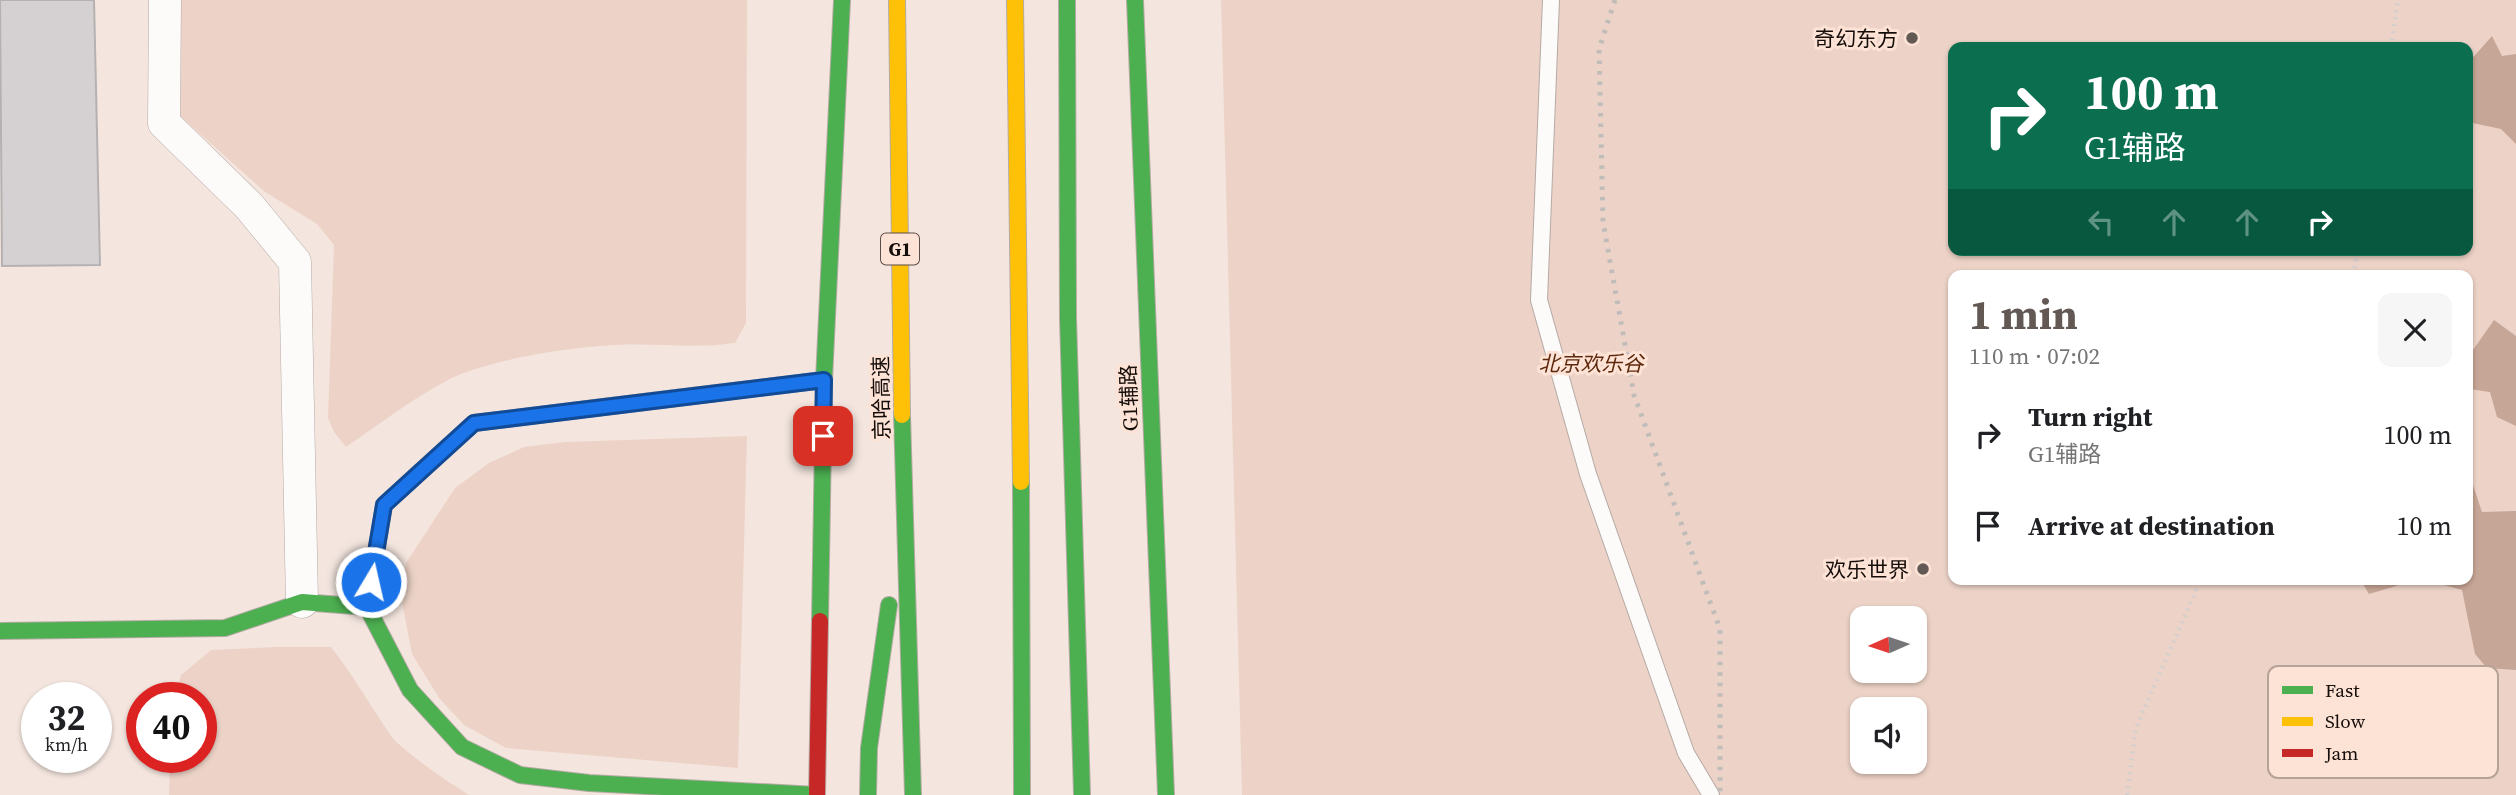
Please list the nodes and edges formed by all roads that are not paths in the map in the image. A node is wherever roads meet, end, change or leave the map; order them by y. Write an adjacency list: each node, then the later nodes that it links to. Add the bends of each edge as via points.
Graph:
1 (164, 0): 15 (street, via 164,123 249,206 295,262)
2 (842, 0): 13 (main road)
3 (897, 0): 14 (main road, 京哈高速 / G1)
4 (1015, 0): 9 (main road)
5 (1067, 0): 12 (main road)
6 (1135, 0): 23 (main road, G1辅路)
7 (1551, 0): 24 (lane, via 1539,300 1588,474 1686,753)
8 (1031, 38): 9 (main road)
9 (1017, 89): 10 (main road); 21 (main road)
10 (1032, 156)
11 (1053, 250): 12 (main road)
12 (1068, 318): 22 (main road)
13 (824, 380): 16 (main road, via 474,423 384,505); 18 (main road)
14 (904, 499): 19 (main road, via 869,748); 20 (main road, 京哈高速 / G1)
15 (302, 601): 16 (main road); 17 (main road, via 225,628)
16 (367, 607): 18 (main road, via 410,690 462,747 520,775)
17 (0, 631)
18 (817, 795)
19 (868, 795)
20 (913, 795)
21 (1022, 795)
22 (1082, 795)
23 (1166, 795)
24 (1711, 795)

